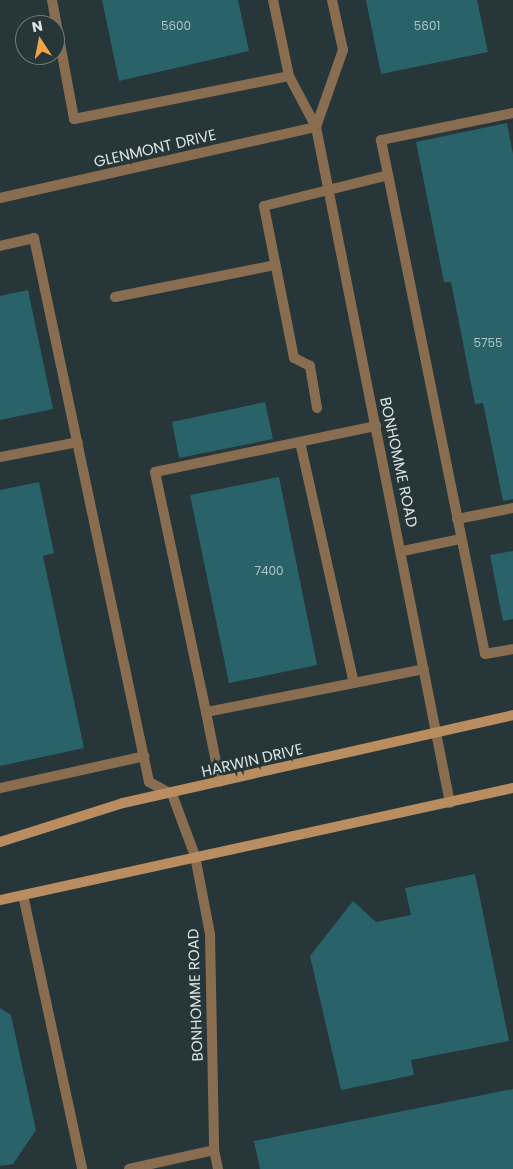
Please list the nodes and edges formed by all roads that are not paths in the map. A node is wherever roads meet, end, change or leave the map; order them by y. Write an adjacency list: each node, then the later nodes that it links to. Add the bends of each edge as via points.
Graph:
1 (52, 0): 4 (street, via 74,119)
2 (273, 0): 4 (street, BONHOMME ROAD)
3 (332, 0): 6 (street, via 343,50)
4 (289, 76): 6 (street, BONHOMME ROAD)
5 (513, 113): 7 (street, via 381,140)
6 (316, 127): 8 (street, BONHOMME ROAD); 9 (street, GLENMONT DRIVE)
7 (388, 176): 8 (street); 19 (street)
8 (330, 191): 11 (street, via 264,206); 14 (street, BONHOMME ROAD)
9 (0, 198)
10 (0, 246): 15 (street, via 34,238)
11 (275, 265): 12 (street); 13 (street, via 294,358 310,366)
12 (115, 297)
13 (317, 408)
14 (376, 426): 16 (street); 21 (street, BONHOMME ROAD)
15 (78, 442): 17 (street); 28 (street)
16 (300, 442): 24 (street); 25 (street, via 155,472)
17 (0, 457)
18 (513, 508): 19 (street)
19 (457, 519): 20 (street)
20 (460, 539): 21 (street); 22 (street, via 485,654)
21 (403, 551): 23 (street, BONHOMME ROAD)
22 (513, 649)
23 (424, 669): 24 (street); 27 (street, BONHOMME ROAD)
24 (354, 683): 25 (street)
25 (206, 712): 29 (street)
26 (513, 715): 27 (main road, HARWIN DRIVE)
27 (434, 732): 29 (main road, HARWIN DRIVE); 33 (street, BONHOMME ROAD)
28 (144, 756): 30 (street); 32 (street, via 149,782)
29 (220, 782): 32 (main road, HARWIN DRIVE)
30 (0, 788)
31 (513, 788): 33 (main road)
32 (172, 794): 34 (main road, HARWIN DRIVE, via 123,803); 35 (street, BONHOMME ROAD)
33 (450, 802): 35 (main road)
34 (0, 842)
35 (195, 856): 36 (main road); 38 (street, BONHOMME ROAD, via 210,934)
36 (23, 895): 37 (main road); 39 (street)
37 (0, 900)
38 (214, 1150): 40 (street); 41 (street, BONHOMME ROAD)
39 (82, 1169)
40 (129, 1169)
41 (218, 1169)

